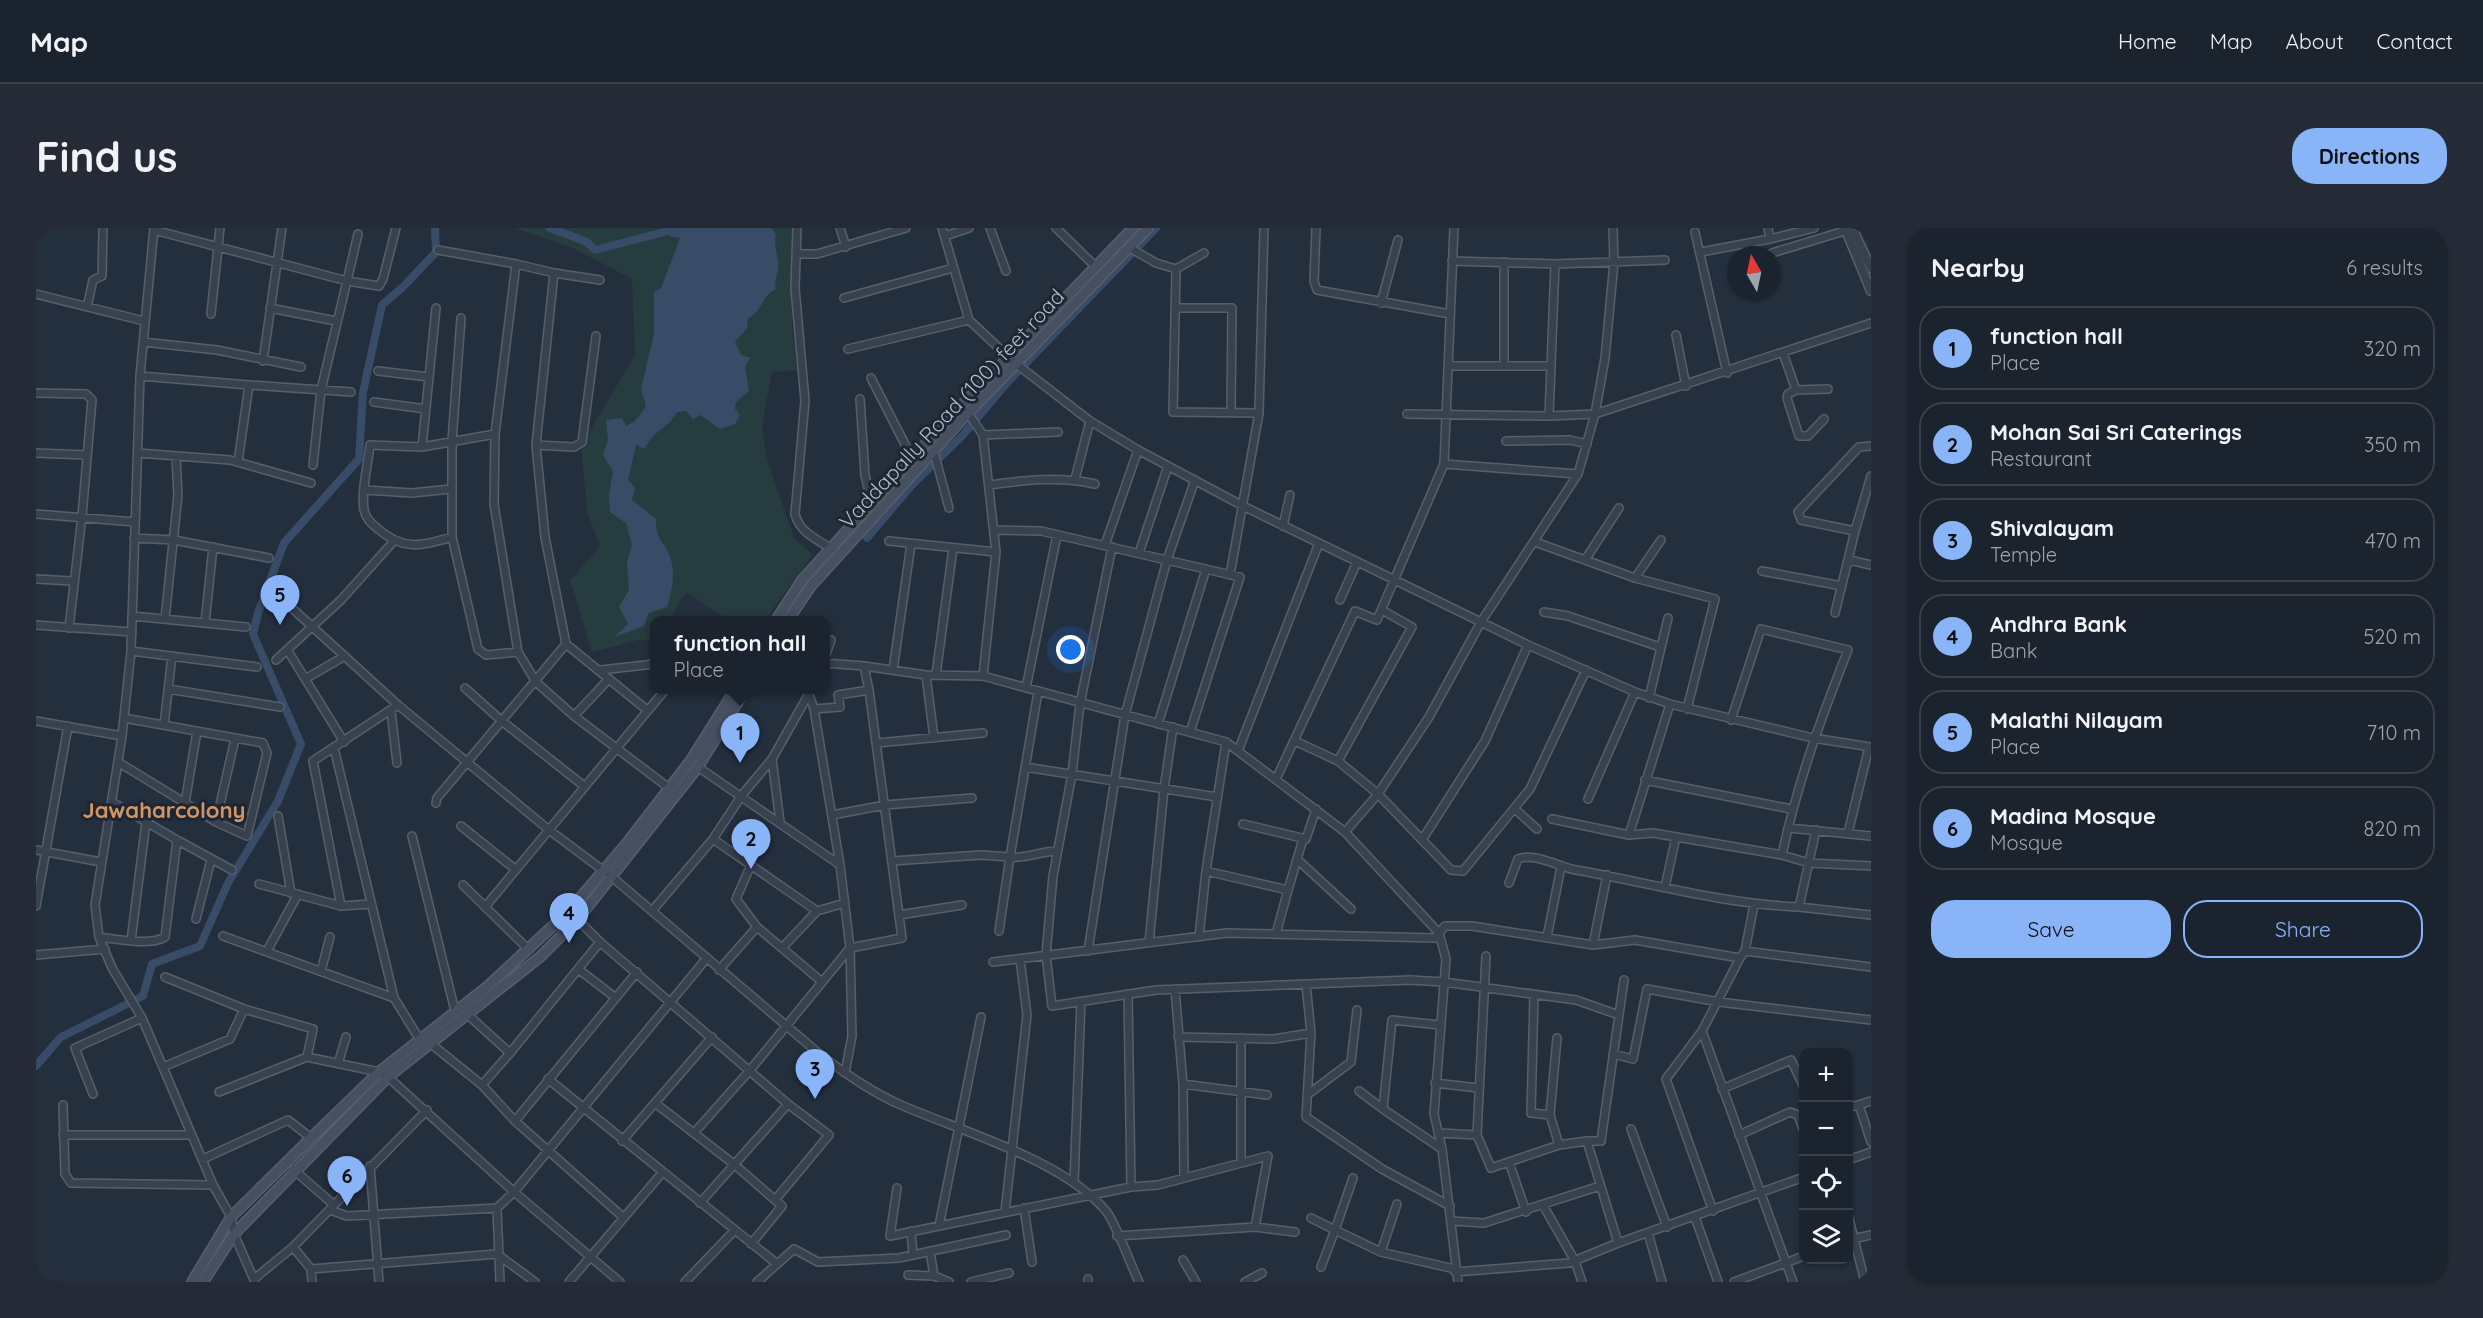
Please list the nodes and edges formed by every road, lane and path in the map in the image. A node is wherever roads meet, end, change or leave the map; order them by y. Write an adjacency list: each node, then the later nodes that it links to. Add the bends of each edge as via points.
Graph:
1 (103, 228): 55 (street, via 102,276 93,280)
2 (220, 228): 29 (street)
3 (282, 228): 40 (street)
4 (396, 228): 50 (street, via 382,283 374,287)
5 (797, 228): 34 (street)
6 (840, 228): 28 (street)
7 (906, 228): 22 (street)
8 (942, 228): 25 (street)
9 (969, 228): 25 (street)
10 (990, 228): 47 (street)
11 (1056, 228): 43 (street)
12 (1133, 228): 43 (main road)
13 (1149, 228): 32 (main road, Vaddapally Road (100) feet road)
14 (1263, 228): 93 (street)
15 (1316, 228): 54 (street, via 1317,290)
16 (1454, 228): 37 (street)
17 (1613, 228): 39 (street)
18 (1768, 228): 26 (street)
19 (1814, 228): 26 (street)
20 (1851, 228): 31 (street); 45 (street); 51 (street)
21 (154, 229): 29 (street); 63 (street)
22 (892, 230): 28 (street)
23 (1695, 232): 33 (street)
24 (358, 234): 50 (street)
25 (945, 236): 44 (street)
26 (1770, 238): 33 (street)
27 (1398, 240): 54 (street)
28 (846, 247): 34 (street)
29 (217, 248): 40 (street); 59 (street)
30 (438, 250): 41 (street)
31 (1781, 250)
32 (1134, 251): 46 (street); 72 (main road, Vaddapally Road (100) feet road)
33 (1701, 252): 78 (street)
34 (797, 254): 154 (street, via 795,288 805,401 795,514 805,531)
35 (1204, 254): 46 (street)
36 (1665, 260): 39 (street)
37 (1452, 261): 38 (street); 60 (street)
38 (1504, 262): 42 (street); 74 (street)
39 (1614, 262): 42 (street); 95 (street, via 1605,358)
40 (276, 263): 50 (street); 58 (street)
41 (516, 264): 48 (street); 102 (street)
42 (1556, 264): 75 (street)
43 (1095, 266): 72 (main road)
44 (953, 268): 53 (street); 62 (street)
45 (1871, 268)
46 (1176, 269): 57 (street)
47 (1006, 271)
48 (554, 273): 49 (street); 107 (street)
49 (600, 280)
50 (347, 281): 64 (street)
51 (1871, 291)
52 (36, 294): 55 (street)
53 (844, 298)
54 (1381, 303): 60 (street)
55 (87, 307): 63 (street)
56 (436, 308): 80 (street)
57 (1175, 308): 92 (street, via 1232,308); 92 (street, via 1173,412)
58 (270, 309): 64 (street); 71 (street)
59 (211, 314)
60 (1450, 314): 73 (street)
61 (461, 318): 104 (street)
62 (969, 320): 69 (street); 72 (street)
63 (144, 321): 68 (street)
64 (336, 321): 85 (street)
65 (1871, 323): 70 (street)
66 (1676, 335): 83 (street)
67 (596, 336): 107 (street, via 582,442 574,447)
68 (143, 342): 71 (street, via 217,350); 79 (street)
69 (848, 349)
70 (1783, 353): 78 (street); 86 (street)
71 (263, 361): 76 (street)
72 (1016, 365): 99 (main road, Vaddapally Road (100) feet road); 100 (street); 116 (main road)
73 (1448, 366): 74 (street); 96 (street)
74 (1504, 366): 75 (street)
75 (1551, 366): 97 (street)
76 (301, 367)
77 (378, 371): 80 (street)
78 (1727, 373): 83 (street)
79 (140, 376): 82 (street); 112 (street)
80 (429, 377): 91 (street)
81 (872, 378): 116 (street)
82 (249, 385): 85 (street); 117 (street)
83 (1686, 386): 95 (street)
84 (1828, 389): 86 (street)
85 (321, 390): 87 (street); 119 (street)
86 (1796, 390): 98 (street, via 1787,398 1801,438)
87 (351, 392)
88 (36, 393): 113 (street, via 91,396)
89 (860, 399): 131 (street, via 865,475)
90 (374, 402): 91 (street)
91 (426, 409): 109 (street)
92 (1231, 413): 93 (street)
93 (1258, 414): 132 (street)
94 (1407, 414): 96 (street)
95 (1594, 414): 97 (street); 106 (street)
96 (1448, 415): 97 (street); 118 (street)
97 (1549, 416)
98 (1824, 419)
99 (973, 420): 103 (street); 115 (main road, Vaddapally Road (100) feet road)
100 (1090, 421): 110 (street); 123 (street)
101 (1058, 432): 103 (street)
102 (495, 434): 104 (street); 195 (street, via 494,508)
103 (983, 435): 127 (street)
104 (452, 441): 109 (street); 128 (street)
105 (1506, 441): 106 (street, via 1570,440)
106 (1587, 444): 121 (street)
107 (536, 445): 190 (street, via 545,537)
108 (1871, 446): 140 (street, via 1859,447 1798,515 1801,520)
109 (422, 447): 129 (street, via 370,445)
110 (1138, 450): 120 (street); 151 (street)
111 (36, 453): 113 (street)
112 (138, 453): 114 (street); 137 (street)
113 (86, 455): 136 (street)
114 (176, 456): 117 (street); 144 (street)
115 (936, 459): 133 (street); 178 (main road, Vaddapally Road (100) feet road, via 811,586)
116 (913, 460): 131 (main road)
117 (238, 462): 125 (street)
118 (1444, 464): 121 (street); 169 (street)
119 (313, 465)
120 (1168, 466): 124 (street); 156 (street)
121 (1578, 474): 148 (street)
122 (1871, 476): 140 (street)
123 (1076, 479): 126 (street); 127 (street, via 1040,478)
124 (1195, 480): 132 (street); 158 (street)
125 (311, 483)
126 (1095, 484)
127 (989, 485): 139 (street)
128 (451, 489): 129 (street, via 412,494); 142 (street)
129 (366, 490): 147 (street, via 366,518)
130 (1290, 495): 138 (street)
131 (872, 505): 154 (main road)
132 (1243, 506): 138 (street); 165 (street)
133 (949, 508)
134 (1619, 508): 159 (street)
135 (36, 514): 136 (street)
136 (82, 516): 137 (street); 168 (street)
137 (135, 522): 143 (street)
138 (1283, 526): 149 (street)
139 (994, 530): 141 (street); 155 (street)
140 (1856, 531): 160 (street)
141 (1057, 535): 151 (street); 213 (street)
142 (452, 537): 147 (street, via 429,544); 195 (street, via 478,649 486,656)
143 (134, 538): 144 (street); 176 (street)
144 (174, 540): 152 (street); 180 (street)
145 (1661, 540): 166 (street)
146 (889, 541): 150 (street)
147 (393, 542): 186 (street)
148 (1534, 542): 159 (street); 181 (street)
149 (1318, 543): 161 (street); 256 (street)
150 (911, 544): 153 (street); 204 (street)
151 (1109, 546): 156 (street); 224 (street)
152 (213, 547): 157 (street); 182 (street)
153 (953, 548): 155 (street); 207 (street)
154 (832, 549): 177 (main road, via 802,580)
155 (996, 552): 208 (street)
156 (1139, 553): 158 (street)
157 (269, 558)
158 (1167, 560): 163 (street); 232 (street)
159 (1585, 560): 166 (street)
160 (1849, 560): 162 (street); 170 (street)
161 (1357, 562): 169 (street); 172 (street)
162 (1871, 565)
163 (1206, 569): 165 (street); 238 (street)
164 (1762, 572): 170 (street)
165 (1230, 575): 243 (street, via 1240,577)
166 (1635, 578): 229 (street, via 1715,599)
167 (36, 579): 168 (street)
168 (73, 581): 184 (street)
169 (1395, 581): 173 (street); 181 (street)
170 (1842, 586): 175 (street)
171 (272, 590): 186 (street)
172 (1340, 600)
173 (1382, 610): 249 (street, via 1377,620 1355,610); 258 (street, via 1412,627)
174 (1544, 612): 192 (street, via 1568,616)
175 (1835, 613)
176 (132, 615): 180 (street); 187 (street)
177 (779, 616)
178 (791, 616)
179 (1668, 618): 192 (street)
180 (165, 619): 182 (street)
181 (1481, 622): 191 (street); 271 (street, via 1430,717)
182 (205, 623): 185 (street)
183 (36, 625): 184 (street)
184 (69, 627): 187 (street)
185 (246, 627)
186 (313, 627): 194 (street); 197 (street)
187 (132, 632): 193 (street)
188 (831, 640): 189 (street)
189 (830, 643)
190 (566, 644): 203 (street); 211 (street)
191 (1528, 645): 205 (street); 304 (street, via 1485,741)
192 (1660, 647): 223 (street)
193 (131, 651): 196 (street); 234 (street)
194 (288, 651): 198 (street); 209 (street)
195 (518, 652): 211 (street)
196 (172, 656): 202 (street); 214 (street)
197 (345, 656): 209 (street); 226 (street)
198 (276, 660)
199 (830, 663): 201 (street)
200 (650, 664): 203 (street)
201 (864, 666): 204 (street); 215 (street)
202 (257, 667)
203 (601, 670): 210 (street)
204 (893, 670): 206 (street)
205 (1586, 670): 217 (street); 281 (street, via 1530,789)
206 (926, 675): 207 (street); 246 (street)
207 (936, 675): 208 (street)
208 (983, 676): 213 (street)
209 (305, 679): 250 (street)
210 (609, 679): 230 (street); 233 (street)
211 (536, 682): 233 (street); 237 (street)
212 (465, 688): 237 (street)
213 (1026, 688): 216 (street)
214 (168, 689): 227 (street); 239 (street)
215 (869, 690): 228 (street, via 838,695 840,707); 252 (street)
216 (1038, 692): 224 (street); 263 (street)
217 (1635, 692): 223 (street); 275 (street)
218 (661, 694): 230 (street)
219 (733, 694): 269 (main road)
220 (743, 694): 262 (main road)
221 (809, 694): 257 (street)
222 (810, 694): 228 (street)
223 (1648, 698): 225 (street)
224 (1080, 704): 232 (street); 264 (street)
225 (1670, 704): 229 (street); 266 (street)
226 (398, 705): 231 (street); 261 (street)
227 (280, 707)
228 (814, 709): 283 (street)
229 (1688, 709): 235 (street)
230 (647, 710): 255 (street)
231 (391, 711): 250 (street); 260 (street)
232 (1125, 715): 238 (street); 267 (street)
233 (574, 716): 255 (street)
234 (124, 718): 239 (street); 245 (street)
235 (1731, 720): 247 (street); 247 (street, via 1761,629 1767,629 1848,650)
236 (36, 721): 240 (street)
237 (503, 722): 261 (street); 268 (street)
238 (1158, 724): 241 (street)
239 (164, 725): 242 (street)
240 (68, 726): 245 (street); 307 (street)
241 (1173, 727): 243 (street); 270 (street)
242 (197, 731): 248 (street); 277 (street)
243 (1190, 732): 251 (street)
244 (983, 733): 246 (street)
245 (122, 736): 259 (street)
246 (934, 738): 252 (street)
247 (1813, 738): 253 (street); 282 (street)
248 (236, 739): 287 (street); 287 (street, via 263,742 267,753 247,836)
249 (1295, 741): 258 (street); 265 (street)
250 (344, 742): 254 (street)
251 (1226, 742): 256 (street); 273 (street)
252 (877, 743): 279 (street)
253 (1870, 747): 296 (street)
254 (334, 748): 331 (street); 335 (street, via 313,761)
255 (615, 748): 268 (street); 269 (street)
256 (1238, 751): 265 (street)
257 (772, 759): 272 (street); 288 (street)
258 (1338, 761): 271 (street)
259 (118, 762): 276 (street); 277 (street)
260 (397, 763)
261 (467, 764): 278 (street); 293 (street)
262 (698, 767): 272 (street); 322 (main road)
263 (1025, 767): 264 (street); 309 (street)
264 (1071, 774): 267 (street); 306 (street)
265 (1276, 779): 280 (street)
266 (1645, 780): 282 (street); 298 (street)
267 (1116, 781): 270 (street); 364 (street)
268 (584, 786): 293 (street)
269 (669, 788): 322 (main road)
270 (1164, 789): 273 (street); 357 (street)
271 (1378, 794): 295 (street); 304 (street)
272 (742, 795): 288 (street); 301 (street)
273 (1217, 797): 321 (street)
274 (972, 798): 279 (street)
275 (1588, 799)
276 (112, 802): 286 (street); 313 (street)
277 (185, 803): 287 (street)
278 (436, 803)
279 (885, 805): 283 (street); 312 (street)
280 (1316, 809): 295 (street); 302 (street)
281 (1515, 809): 292 (street); 304 (street, via 1463,872 1451,870)
282 (1791, 809): 291 (street)
283 (832, 815): 316 (street)
284 (279, 816): 329 (street)
285 (1552, 819): 298 (street)
286 (146, 822): 303 (street); 355 (street)
287 (216, 822)
288 (780, 822): 316 (street)
289 (1243, 824): 302 (street)
290 (461, 826): 319 (street)
291 (1788, 828): 294 (street); 308 (street)
292 (1537, 829)
293 (549, 830): 319 (street); 322 (street)
294 (1816, 830): 296 (street); 314 (street)
295 (1345, 832): 348 (street)
296 (1848, 833): 299 (street)
297 (412, 836): 393 (street)
298 (1629, 836): 300 (street, via 1653,833)
299 (1871, 836)
300 (1676, 837): 308 (street); 327 (street)
301 (713, 839): 315 (street); 340 (street)
302 (1303, 839): 311 (street)
303 (177, 840): 310 (street); 355 (street, via 166,934 162,940)
304 (1422, 840)
305 (36, 850): 307 (street)
306 (1058, 850): 309 (street); 366 (street)
307 (45, 852): 313 (street); 334 (street)
308 (1782, 855): 314 (street)
309 (1010, 857): 312 (street); 347 (street)
310 (212, 860): 320 (street); 344 (street)
311 (1298, 860): 328 (street); 338 (street)
312 (892, 861): 342 (street)
313 (101, 862): 351 (street, via 95,905)
314 (1809, 863): 317 (street); 337 (street)
315 (751, 865): 341 (street); 346 (street, via 736,898)
316 (840, 865): 330 (street)
317 (1871, 866)
318 (1561, 867): 323 (street); 324 (street, via 1523,857 1515,864); 353 (street)
319 (515, 869): 336 (street)
320 (232, 870)
321 (1206, 871): 328 (street); 354 (street)
322 (608, 874): 339 (main road); 340 (street); 345 (main road)
323 (1607, 875): 327 (street); 358 (street)
324 (1509, 883)
325 (260, 884): 329 (street)
326 (463, 885): 336 (street)
327 (1665, 887): 333 (street)
328 (1288, 890): 349 (street)
329 (294, 894): 335 (street); 363 (street)
330 (845, 903): 341 (street); 360 (street)
331 (371, 904): 335 (street); 386 (street)
332 (962, 905): 342 (street)
333 (1754, 905): 337 (street); 367 (street)
334 (36, 906)
335 (341, 906)
336 (485, 907): 362 (street)
337 (1799, 908): 343 (street)
338 (1351, 909)
339 (569, 911): 345 (street); 362 (main road)
340 (652, 911): 369 (street)
341 (817, 911): 359 (street)
342 (899, 915): 360 (street, via 902,938)
343 (1871, 915)
344 (196, 919)
345 (578, 919): 356 (street); 394 (main road, via 540,957)
346 (757, 927): 359 (street); 374 (street)
347 (999, 931)
348 (1439, 933): 349 (street, via 1436,938); 353 (street, via 1445,926 1472,926); 380 (street, via 1446,959)
349 (1276, 934): 354 (street, via 1227,933)
350 (223, 936): 363 (street)
351 (99, 937): 355 (street); 361 (street)
352 (330, 937): 375 (street)
353 (1547, 937): 358 (street)
354 (1199, 938): 357 (street)
355 (131, 940)
356 (600, 942): 373 (street); 376 (street)
357 (1149, 943): 364 (street)
358 (1593, 945): 367 (street, via 1635,940)
359 (782, 948): 379 (street)
360 (850, 948): 379 (street); 416 (street, via 852,1036)
361 (105, 949): 365 (street); 397 (street, via 111,968)
362 (529, 950): 393 (main road)
363 (267, 951): 375 (street)
364 (1088, 951): 366 (street)
365 (36, 955)
366 (1046, 955): 370 (street); 388 (street, via 1052,1006)
367 (1742, 955): 372 (street); 390 (street)
368 (1486, 956): 383 (street)
369 (706, 959): 374 (street); 389 (street)
370 (1020, 959): 371 (street); 458 (street, via 1027,1015)
371 (993, 962)
372 (1871, 967)
373 (578, 969): 387 (street); 410 (street)
374 (719, 970): 400 (street)
375 (321, 971): 386 (street)
376 (638, 972): 387 (street); 389 (street)
377 (165, 976): 391 (street)
378 (1624, 980): 395 (street)
379 (821, 981): 400 (street)
380 (1444, 982): 381 (street); 383 (street); 399 (street)
381 (1306, 984): 382 (street); 402 (street)
382 (1175, 989): 384 (street); 405 (street)
383 (1485, 989): 385 (street); 423 (street)
384 (1128, 994): 388 (street); 474 (street)
385 (1534, 995): 395 (street, via 1576,1000); 440 (street, via 1531,1113)
386 (394, 998): 408 (street)
387 (616, 998): 419 (street)
388 (1081, 1001): 471 (street)
389 (672, 1002): 404 (street); 437 (street)
390 (1719, 1002): 398 (street); 401 (street); 411 (street, via 1647,989 1633,1059)
391 (244, 1009): 412 (street, via 313,1029); 414 (street, via 230,1040)
392 (1357, 1010): 430 (street, via 1351,1062)
393 (455, 1011): 408 (main road)
394 (468, 1015): 409 (main road); 410 (street)
395 (1619, 1015): 411 (street)
396 (981, 1017): 444 (street)
397 (142, 1018): 414 (street); 428 (street, via 75,1048)
398 (1871, 1020)
399 (1440, 1025): 420 (street); 438 (street, via 1392,1020)
400 (786, 1026): 415 (street); 416 (street)
401 (1702, 1031): 424 (street); 487 (street, via 1666,1078)
402 (1311, 1033): 406 (street, via 1274,1039); 430 (street)
403 (346, 1037): 413 (street)
404 (712, 1037): 415 (street); 432 (street)
405 (1178, 1037): 406 (street); 421 (street)
406 (1241, 1038): 425 (street)
407 (1557, 1038): 440 (street)
408 (420, 1040): 417 (main road)
409 (430, 1043): 417 (main road); 422 (street)
410 (510, 1053): 422 (street)
411 (1613, 1054): 453 (street, via 1600,1141)
412 (307, 1057): 413 (street); 427 (street)
413 (338, 1064): 417 (street)
414 (163, 1067): 448 (street)
415 (751, 1070): 433 (street); 445 (street)
416 (845, 1073): 444 (street, via 898,1104)
417 (383, 1074): 439 (street); 451 (main road); 466 (main road)
418 (1799, 1078): 424 (street, via 1791,1060)
419 (548, 1079): 437 (street); 442 (street)
420 (1435, 1083): 423 (street); 446 (street)
421 (1183, 1084): 425 (street); 468 (street)
422 (482, 1085): 442 (street)
423 (1478, 1088): 449 (street)
424 (1722, 1089): 450 (street)
425 (1241, 1091): 429 (street); 462 (street)
426 (1359, 1091): 438 (street)
427 (219, 1092)
428 (93, 1094)
429 (1267, 1095)
430 (1307, 1095): 482 (street, via 1306,1117 1382,1169)
431 (1871, 1101): 435 (street)
432 (655, 1103): 445 (street); 452 (street)
433 (788, 1104): 464 (street); 479 (street, via 829,1135)
434 (63, 1105): 447 (street)
435 (1858, 1105): 436 (street); 454 (street)
436 (1853, 1106)
437 (582, 1108): 452 (street); 457 (street)
438 (1383, 1109): 456 (street)
439 (427, 1110): 465 (street); 476 (street)
440 (1550, 1115): 455 (street)
441 (1799, 1118): 450 (street, via 1790,1112)
442 (515, 1121): 457 (street)
443 (1631, 1129): 498 (street)
444 (958, 1130): 458 (street); 496 (street)
445 (694, 1133): 464 (street)
446 (1438, 1133): 449 (street); 456 (street)
447 (63, 1135): 448 (street); 472 (street, via 65,1174 76,1185)
448 (192, 1135): 461 (street)
449 (1477, 1135): 463 (street, via 1491,1168)
450 (1739, 1135): 477 (street)
451 (311, 1138): 461 (street, via 288,1120); 491 (main road)
452 (622, 1141): 467 (street)
453 (1587, 1141): 455 (street); 473 (street)
454 (1871, 1142)
455 (1559, 1145): 463 (street)
456 (1442, 1149): 482 (street)
457 (549, 1150): 476 (street); 493 (street)
458 (1012, 1151): 471 (street); 488 (street)
459 (1871, 1152): 460 (street)
460 (1853, 1158)
461 (203, 1159): 472 (street)
462 (1241, 1162): 468 (street); 497 (street, via 1268,1156)
463 (1509, 1162): 489 (street)
464 (735, 1165): 479 (street); 480 (street)
465 (370, 1166): 484 (street); 490 (street)
466 (294, 1170): 484 (street); 504 (main road)
467 (662, 1173): 480 (street); 493 (street)
468 (1184, 1178): 474 (street)
469 (1353, 1178): 499 (street)
470 (1799, 1178): 477 (street)
471 (1074, 1182): 478 (street)
472 (213, 1185): 491 (street)
473 (1600, 1186): 483 (street); 509 (street)
474 (1131, 1187): 478 (street)
475 (897, 1188): 501 (street, via 890,1236)
476 (514, 1192): 485 (street); 517 (street)
477 (1762, 1192): 487 (street); 522 (street)
478 (1091, 1195): 486 (street); 507 (street, via 1108,1214)
479 (775, 1200): 510 (street, via 782,1206)
480 (700, 1203): 500 (street)
481 (1397, 1204): 514 (street)
482 (1449, 1206): 495 (street)
483 (1544, 1207): 489 (street); 520 (street)
484 (332, 1208): 490 (street, via 344,1216); 512 (street)
485 (497, 1208): 490 (street); 515 (street)
486 (1024, 1208): 488 (street); 521 (street)
487 (1713, 1211): 492 (street)
488 (1005, 1212): 496 (street)
489 (1526, 1212): 495 (street, via 1484,1223)
490 (376, 1216): 524 (street)
491 (231, 1217): 504 (street); 533 (main road)
492 (1695, 1217): 498 (street); 551 (street)
493 (624, 1218): 517 (street)
494 (1311, 1218): 499 (street)
495 (1451, 1221): 527 (street)
496 (939, 1226): 501 (street)
497 (1255, 1227): 502 (street); 507 (street)
498 (1667, 1227): 503 (street)
499 (1335, 1230): 514 (street); 525 (street)
500 (734, 1231): 510 (street); 541 (street)
501 (911, 1231): 516 (street)
502 (1295, 1232)
503 (1648, 1233): 509 (street); 550 (street)
504 (234, 1234): 532 (street); 534 (main road)
505 (1006, 1235): 513 (street)
506 (1871, 1235): 508 (street)
507 (1117, 1236): 545 (street)
508 (1853, 1240)
509 (1618, 1243): 520 (street)
510 (751, 1244): 523 (street)
511 (1853, 1246): 554 (street)
512 (294, 1247): 526 (street); 532 (street)
513 (930, 1251): 516 (street); 531 (street)
514 (1381, 1252): 527 (street)
515 (497, 1254): 524 (street); 537 (street); 538 (street)
516 (914, 1255): 523 (street, via 818,1262 796,1248)
517 (591, 1257): 539 (street); 540 (street)
518 (1799, 1258): 522 (street)
519 (1183, 1260): 546 (street)
520 (1575, 1261): 527 (street); 549 (street)
521 (1032, 1262)
522 (1787, 1262): 552 (street); 553 (street)
523 (776, 1263): 542 (street)
524 (377, 1264): 526 (street); 536 (street)
525 (1321, 1267)
526 (311, 1269): 535 (street)
527 (1455, 1270): 548 (street)
528 (1262, 1273): 547 (street)
529 (1009, 1274): 544 (street)
530 (908, 1275): 531 (street)
531 (934, 1276): 543 (street)
532 (254, 1280)
533 (192, 1282)
534 (203, 1282)
535 (312, 1282)
536 (379, 1282)
537 (500, 1282)
538 (535, 1282)
539 (569, 1282)
540 (620, 1282)
541 (685, 1282)
542 (757, 1282)
543 (948, 1282)
544 (971, 1282)
545 (1139, 1282)
546 (1196, 1282)
547 (1245, 1282)
548 (1458, 1282)
549 (1582, 1282)
550 (1662, 1282)
551 (1718, 1282)
552 (1734, 1282)
553 (1793, 1282)
554 (1865, 1282)

